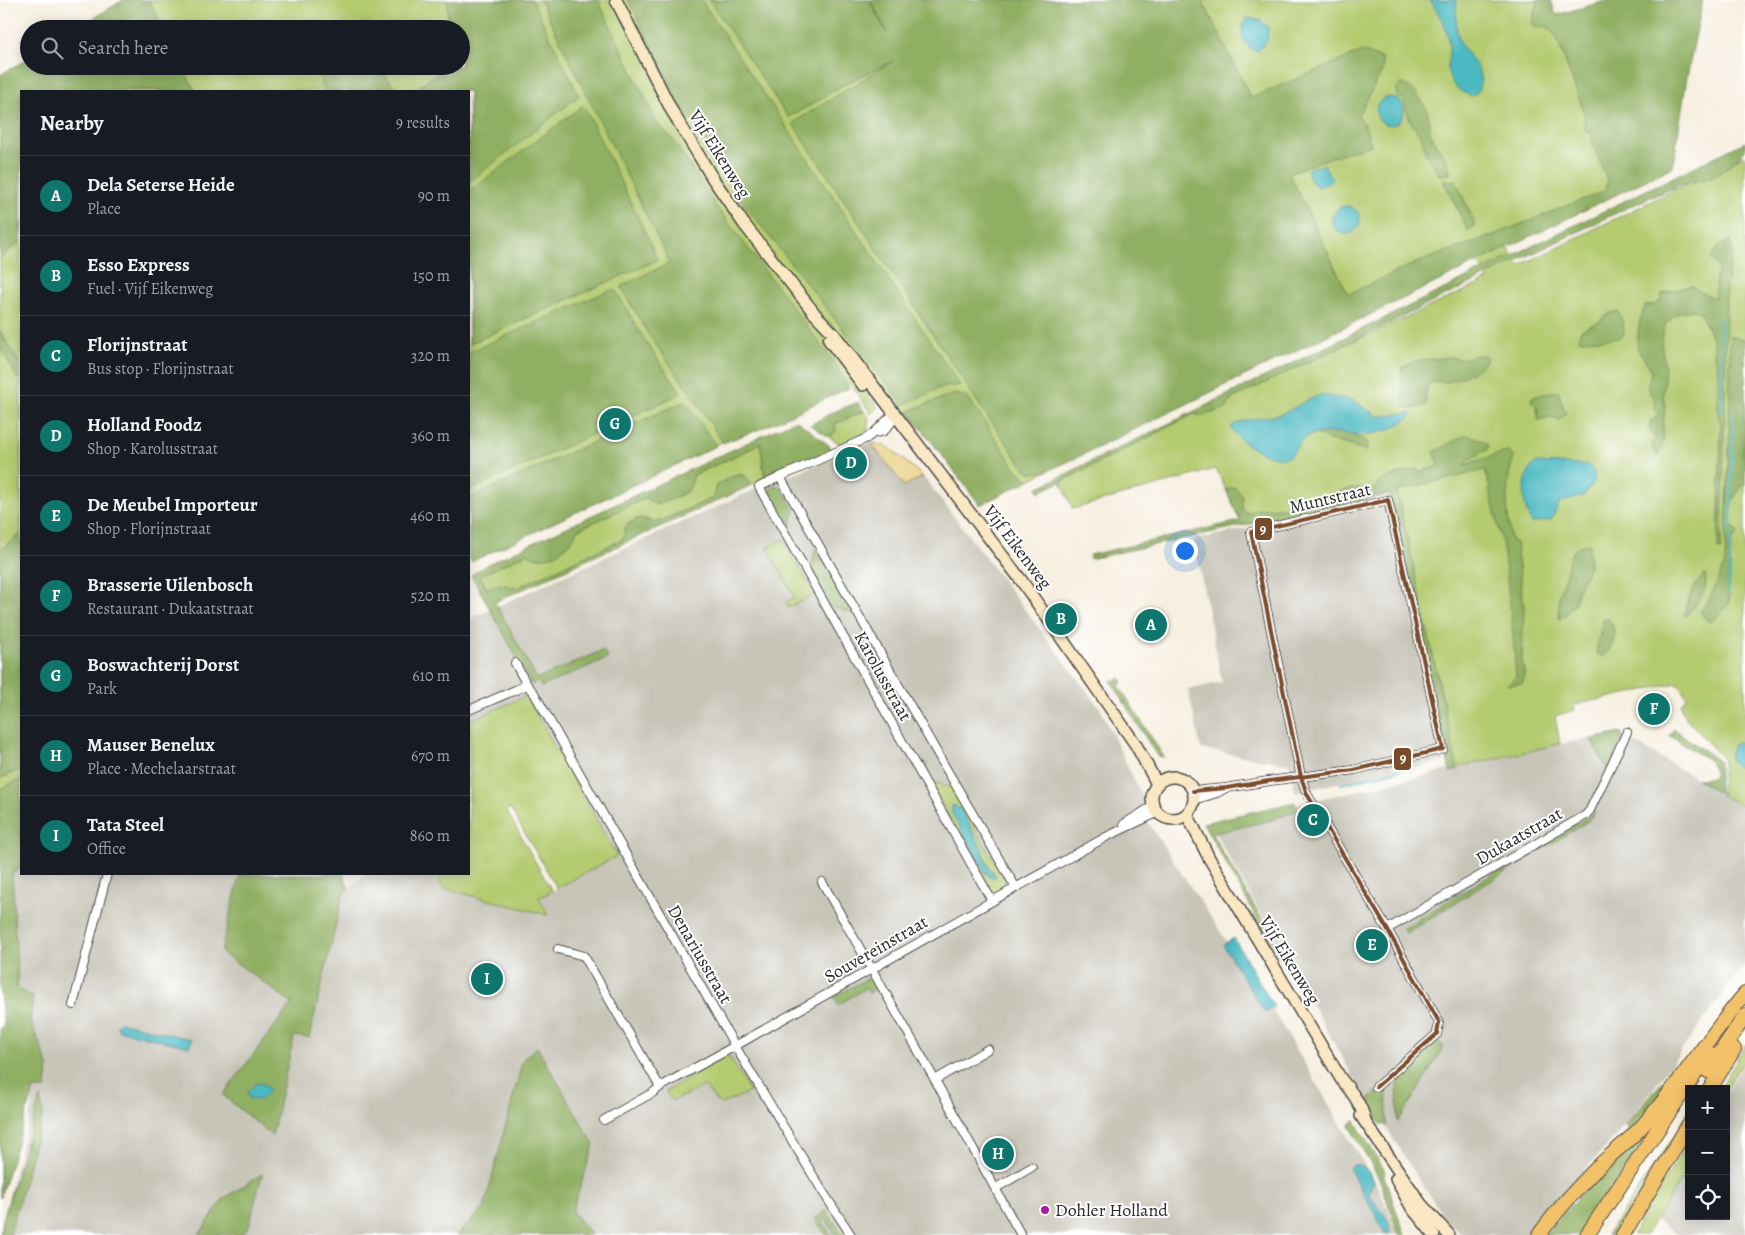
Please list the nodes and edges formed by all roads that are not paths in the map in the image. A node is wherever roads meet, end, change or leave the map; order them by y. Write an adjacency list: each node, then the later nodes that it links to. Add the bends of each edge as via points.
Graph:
1 (616, 0): 2 (main road, Vijf Eikenweg, via 672,111 713,179 744,224 834,334)
2 (893, 419): 3 (street, Karolusstraat, via 845,448); 9 (main road, Vijf Eikenweg, via 938,470 1021,580)
3 (780, 477): 15 (street, Karolusstraat); 16 (street, Karolusstraat, via 759,487)
4 (515, 663): 5 (street, Denariusstraat)
5 (527, 685): 6 (street); 24 (street, Denariusstraat)
6 (470, 710)
7 (1627, 732): 17 (street, Dukaatstraat, via 1586,815)
8 (1302, 777): 8 (street, Muntstraat, via 1354,770 1443,749 1388,500 1251,532); 10 (street); 17 (street, via 1307,794)
9 (1161, 781): 10 (main road, via 1172,777 1182,779 1191,786); 11 (main road, via 1152,794)
10 (1194, 796): 12 (main road, via 1191,810)
11 (1155, 809): 12 (main road, via 1167,819); 15 (street, Souvereinstraat)
12 (1183, 816): 36 (main road, Vijf Eikenweg, via 1358,1112)
13 (107, 875): 21 (street)
14 (822, 882): 19 (street)
15 (1016, 888): 16 (street, Souvereinstraat)
16 (992, 901): 19 (street, Souvereinstraat)
17 (1387, 929): 30 (street, via 1439,1022 1439,1028 1437,1034)
18 (558, 949): 29 (street, via 584,956)
19 (872, 969): 24 (street, Souvereinstraat); 26 (street)
20 (1745, 996): 39 (highway, via 1722,1021 1645,1124 1584,1181); 40 (highway)
21 (73, 1005)
22 (1745, 1016): 27 (highway)
23 (1745, 1025): 28 (highway, via 1736,1047)
24 (735, 1046): 29 (street, Souvereinstraat); 37 (street, Denariusstraat)
25 (988, 1049): 26 (street)
26 (935, 1080): 35 (street)
27 (1700, 1085)
28 (1712, 1085)
29 (660, 1087): 32 (street, Souvereinstraat)
30 (1376, 1087)
31 (1685, 1107): 41 (highway)
32 (604, 1120)
33 (1685, 1130): 42 (highway)
34 (1032, 1167): 35 (street)
35 (996, 1188): 38 (street)
36 (1438, 1233)
37 (851, 1235)
38 (1021, 1235)
39 (1539, 1235)
40 (1587, 1235)
41 (1599, 1235)
42 (1623, 1235)

